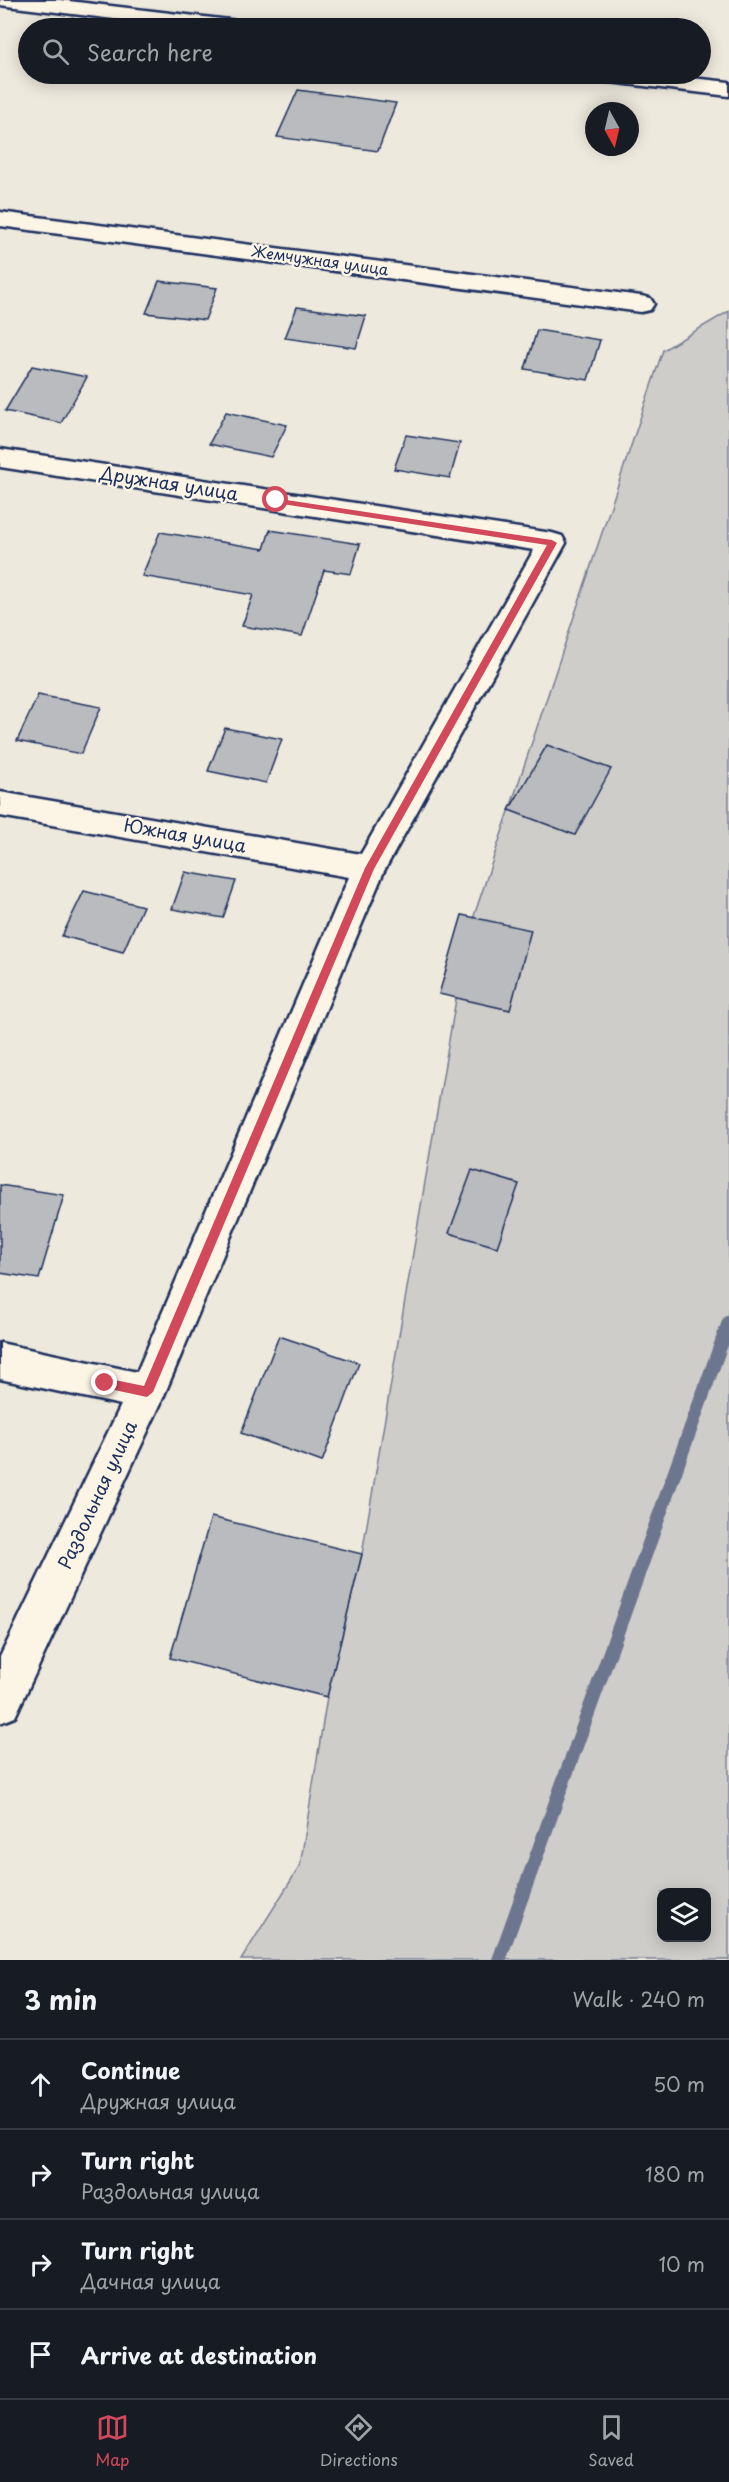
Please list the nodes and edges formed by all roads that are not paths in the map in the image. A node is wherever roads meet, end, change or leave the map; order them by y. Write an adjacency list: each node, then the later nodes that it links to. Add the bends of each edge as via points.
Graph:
1 (7, 0): 2 (street)
2 (156, 18)
3 (686, 84): 4 (street)
4 (729, 89)
5 (0, 219): 6 (street, Жемчужная улица)
6 (641, 304)
7 (0, 458): 8 (street, Дружная улица)
8 (552, 543): 10 (street, Раздольная улица)
9 (0, 804): 10 (street, Южная улица)
10 (369, 868): 12 (street, Раздольная улица)
11 (0, 1361): 12 (street)
12 (147, 1392): 13 (street, Раздольная улица)
13 (0, 1702)

